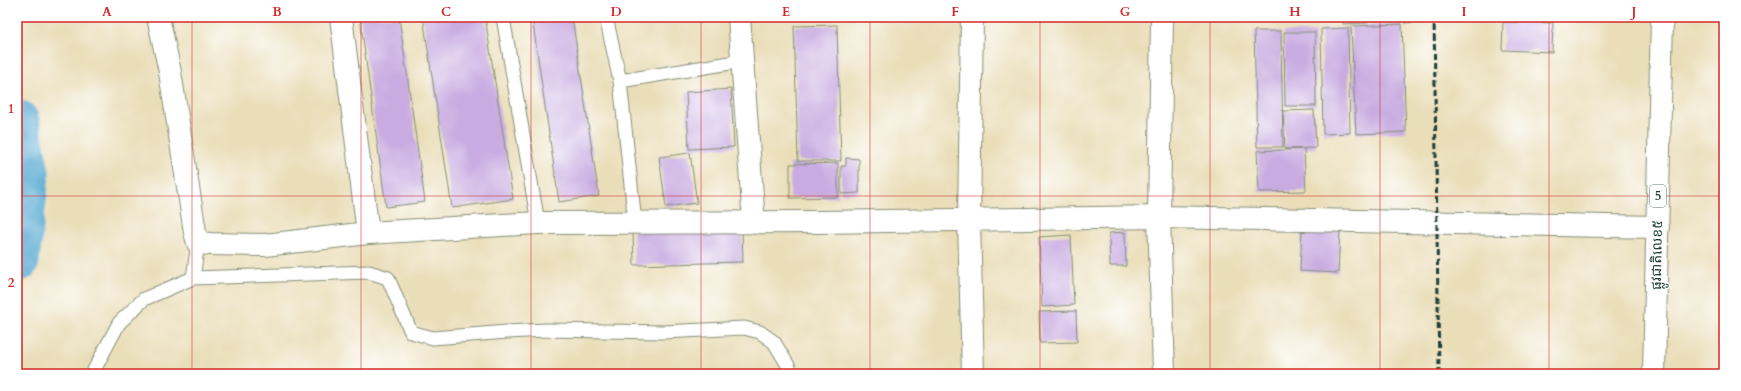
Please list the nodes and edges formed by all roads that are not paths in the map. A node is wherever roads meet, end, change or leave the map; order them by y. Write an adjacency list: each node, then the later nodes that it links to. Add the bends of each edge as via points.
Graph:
1 (158, 17): 18 (main road, via 170,72)
2 (341, 17): 17 (main road)
3 (503, 17): 13 (lane)
4 (606, 17): 10 (lane)
5 (739, 17): 9 (main road)
6 (972, 17): 12 (main road)
7 (1162, 17): 11 (main road)
8 (1662, 17): 16 (main road, ផ្លូវជាតិលេខ៥ / 5)
9 (742, 61): 10 (lane); 15 (main road)
10 (620, 81): 14 (lane)
11 (1159, 217): 12 (main road); 16 (main road); 23 (main road)
12 (970, 220): 15 (main road); 22 (main road)
13 (538, 223): 14 (main road); 17 (main road)
14 (635, 223): 15 (main road)
15 (754, 223)
16 (1658, 227): 24 (main road, ផ្លូវជាតិលេខ៥ / 5)
17 (368, 233): 18 (main road, via 265,245)
18 (198, 243): 19 (lane)
19 (193, 278): 20 (lane, via 144,299 119,323); 21 (lane, via 369,272 388,278 411,332 433,338 546,330 664,332 744,328 760,332 774,342 789,367)
20 (92, 374)
21 (789, 374)
22 (973, 374)
23 (1164, 374)
24 (1654, 374)

